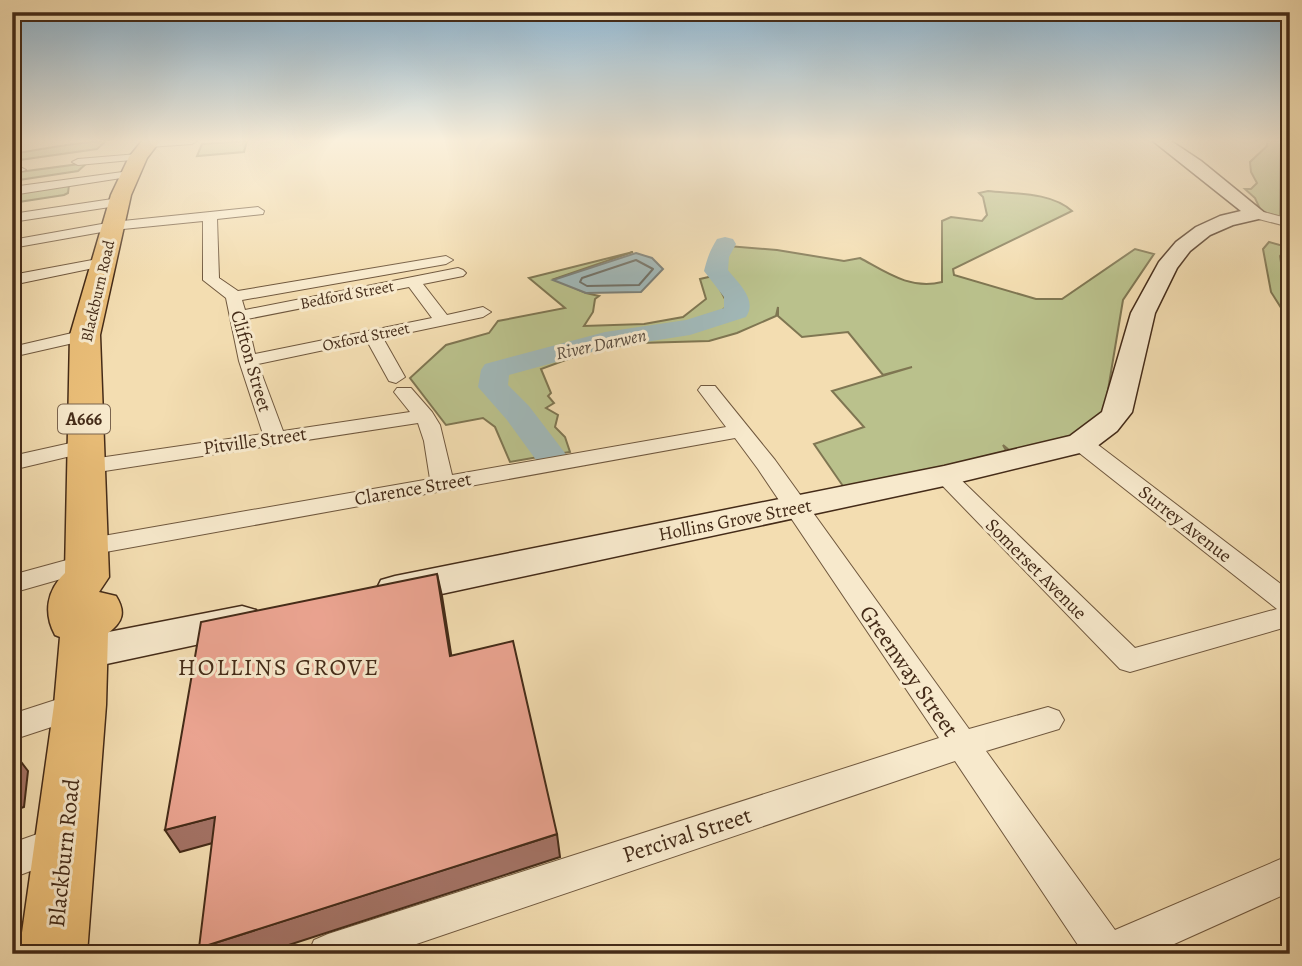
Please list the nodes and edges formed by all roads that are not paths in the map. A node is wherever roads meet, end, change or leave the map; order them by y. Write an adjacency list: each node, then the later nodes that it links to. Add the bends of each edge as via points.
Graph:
1 (29, 186): 4 (street)
2 (127, 186): 5 (highway, Blackburn Road / A666)
3 (1223, 186): 7 (street)
4 (12, 191)
5 (119, 202): 9 (street); 11 (highway, Blackburn Road / A666)
6 (258, 211): 8 (street)
7 (1259, 215): 10 (street); 29 (street, Hollins Grove Street, via 1223,222 1188,241 1163,268 1137,327 1116,415)
8 (210, 217): 11 (street); 18 (street, Clifton Street, via 211,280)
9 (12, 218)
10 (1290, 223)
11 (113, 226): 12 (street); 14 (highway, Blackburn Road / A666)
12 (12, 244)
13 (446, 260): 18 (street)
14 (103, 262): 16 (street); 21 (highway, Blackburn Road / A666)
15 (458, 274): 17 (street, Bedford Street)
16 (12, 280)
17 (413, 282): 18 (street, Bedford Street); 20 (street)
18 (231, 301): 24 (street, Clifton Street)
19 (483, 312): 20 (street, Oxford Street)
20 (443, 321): 22 (street, Oxford Street)
21 (85, 335): 23 (street); 30 (highway, Blackburn Road / A666)
22 (373, 336): 24 (street, Oxford Street); 26 (street, via 414,408)
23 (12, 352)
24 (248, 361): 28 (street, Clifton Street)
25 (708, 390): 27 (street, Greenway Street)
26 (425, 416): 28 (street, Pitville Street); 33 (street)
27 (740, 431): 33 (street, Clarence Street); 34 (street, Greenway Street)
28 (275, 439): 30 (street, Pitville Street)
29 (1080, 443): 32 (street, Hollins Grove Street); 38 (street, Surrey Avenue)
30 (84, 456): 31 (street, Pitville Street); 35 (highway, Blackburn Road / A666)
31 (12, 463)
32 (944, 476): 34 (street, Hollins Grove Street); 40 (street, Somerset Avenue, via 1130,661)
33 (442, 484): 35 (street, Clarence Street)
34 (796, 508): 37 (street, Hollins Grove Street); 44 (street, Greenway Street)
35 (87, 562): 36 (street, Clarence Street); 41 (highway, Blackburn Road / A666, via 72,593 72,623)
36 (12, 584)
37 (357, 598)
38 (1290, 606)
39 (276, 614): 41 (street)
40 (1290, 616)
41 (83, 661): 43 (street); 45 (highway, Blackburn Road)
42 (1048, 720): 44 (street, Percival Street)
43 (12, 727)
44 (961, 745): 49 (street, Percival Street); 50 (street, Greenway Street)
45 (66, 840): 46 (street); 48 (highway, Blackburn Road)
46 (12, 861)
47 (1290, 873): 50 (street)
48 (53, 954)
49 (328, 954)
50 (1108, 954)

